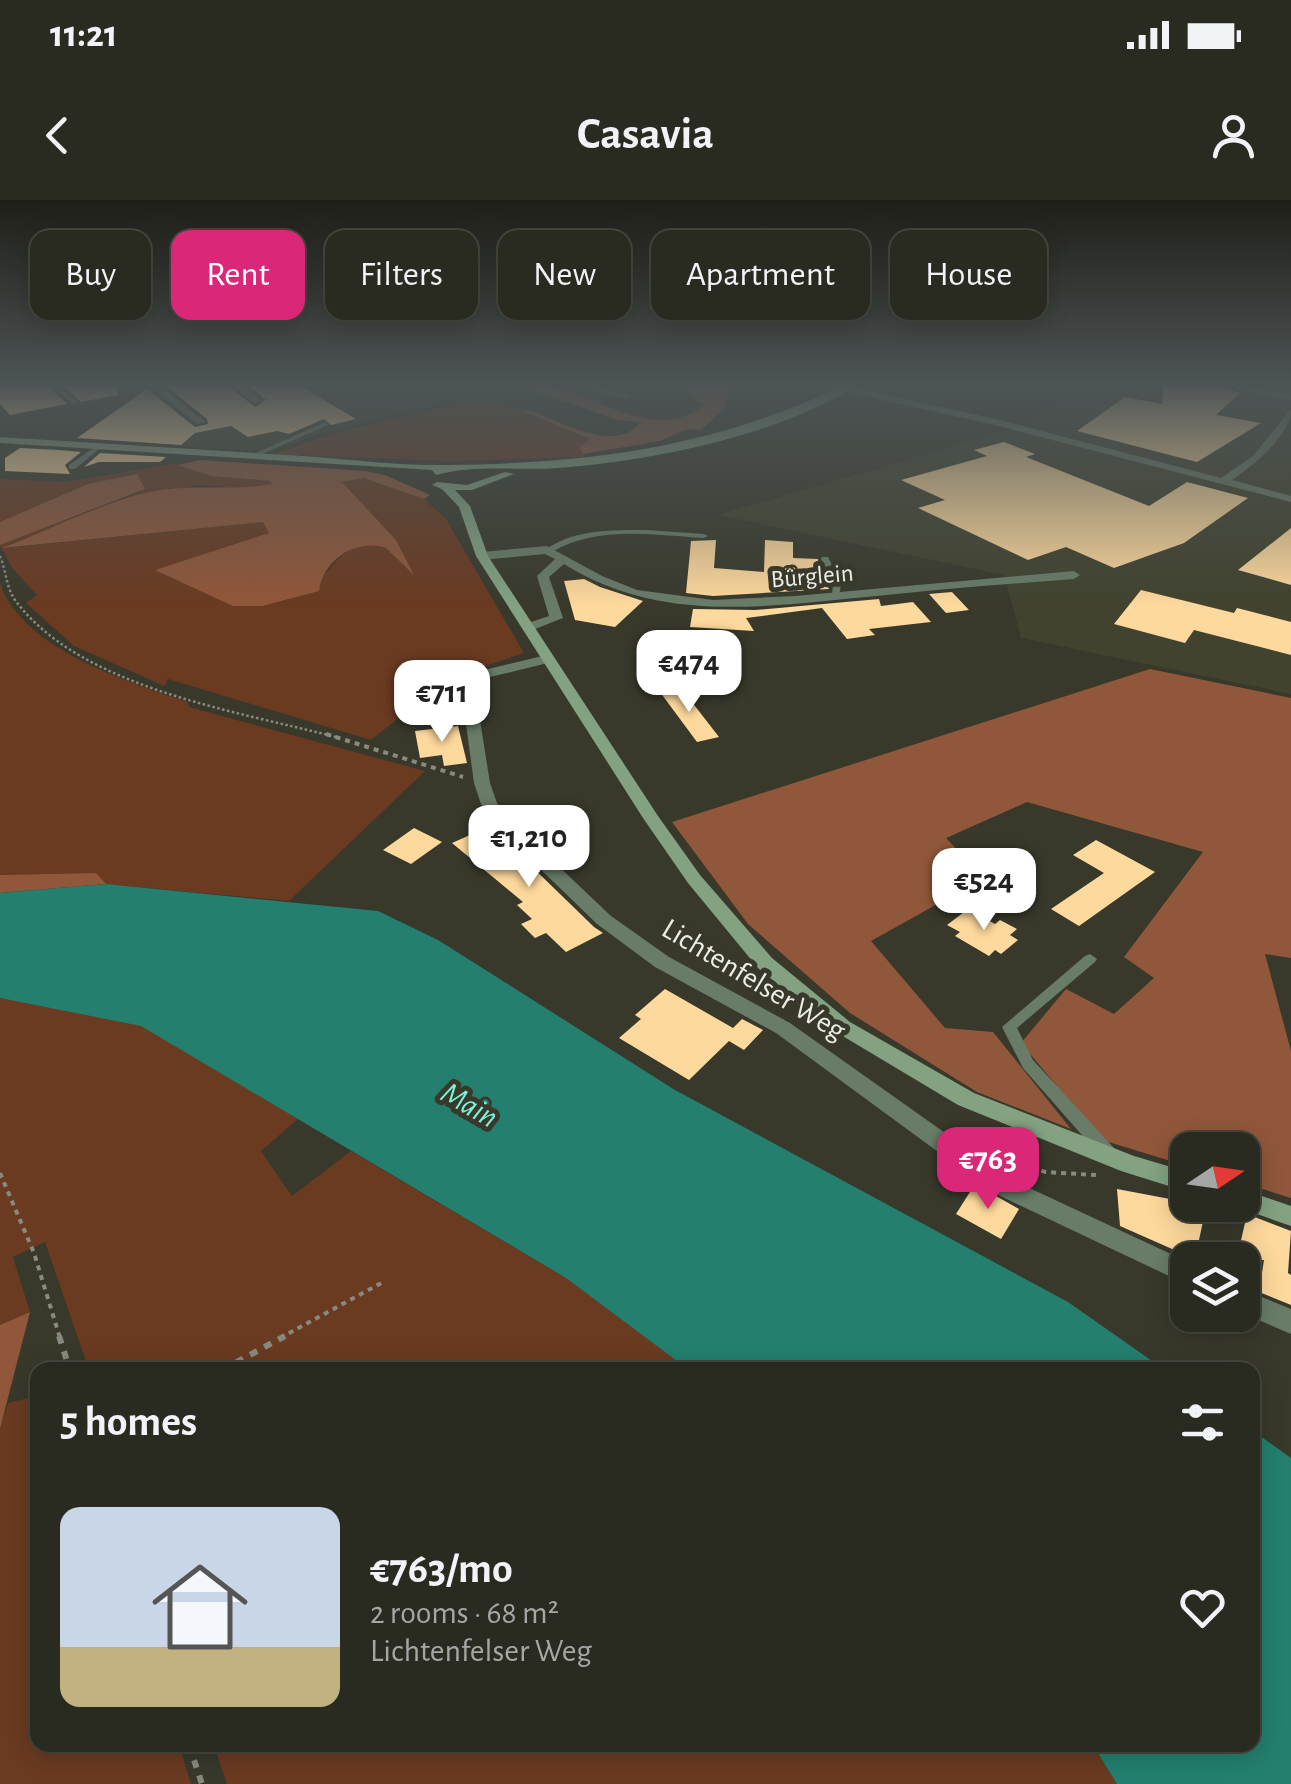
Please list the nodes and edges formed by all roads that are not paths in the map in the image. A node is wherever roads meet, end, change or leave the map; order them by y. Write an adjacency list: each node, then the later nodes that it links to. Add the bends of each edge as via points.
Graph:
1 (83, 459): 6 (lane)
2 (298, 459): 7 (street)
3 (596, 459): 9 (street)
4 (1135, 459): 11 (street)
5 (1256, 459): 11 (street)
6 (72, 467)
7 (403, 467): 8 (street); 10 (street)
8 (447, 468): 9 (street); 10 (street)
9 (489, 473): 12 (street)
10 (431, 476): 13 (street)
11 (1222, 482): 14 (street)
12 (475, 487): 13 (street); 15 (street)
13 (447, 488): 15 (street)
14 (1291, 499)
15 (464, 506): 18 (street)
16 (704, 536): 17 (lane, via 608,534)
17 (549, 550): 18 (street); 19 (street, Bürglein)
18 (482, 556): 23 (street)
19 (563, 558): 22 (street, Bürglein, via 604,583 678,601); 23 (street, via 544,576 556,618)
20 (826, 559): 22 (lane)
21 (1074, 575): 22 (street, Bürglein)
22 (836, 595)
23 (530, 627): 24 (street)
24 (547, 659): 26 (street, via 694,880 776,973 843,1027 932,1081); 30 (street, Lichtenfelser Weg, via 496,670 472,686 468,708 482,783 496,816 631,942 782,1028 1002,1186)
25 (1090, 959): 26 (lane, via 1009,1027 1028,1064)
26 (1121, 1161): 27 (street)
27 (1170, 1176)
28 (1260, 1205): 29 (street)
29 (1291, 1216)
30 (1170, 1265)
31 (1260, 1308): 32 (street)
32 (1291, 1322)

